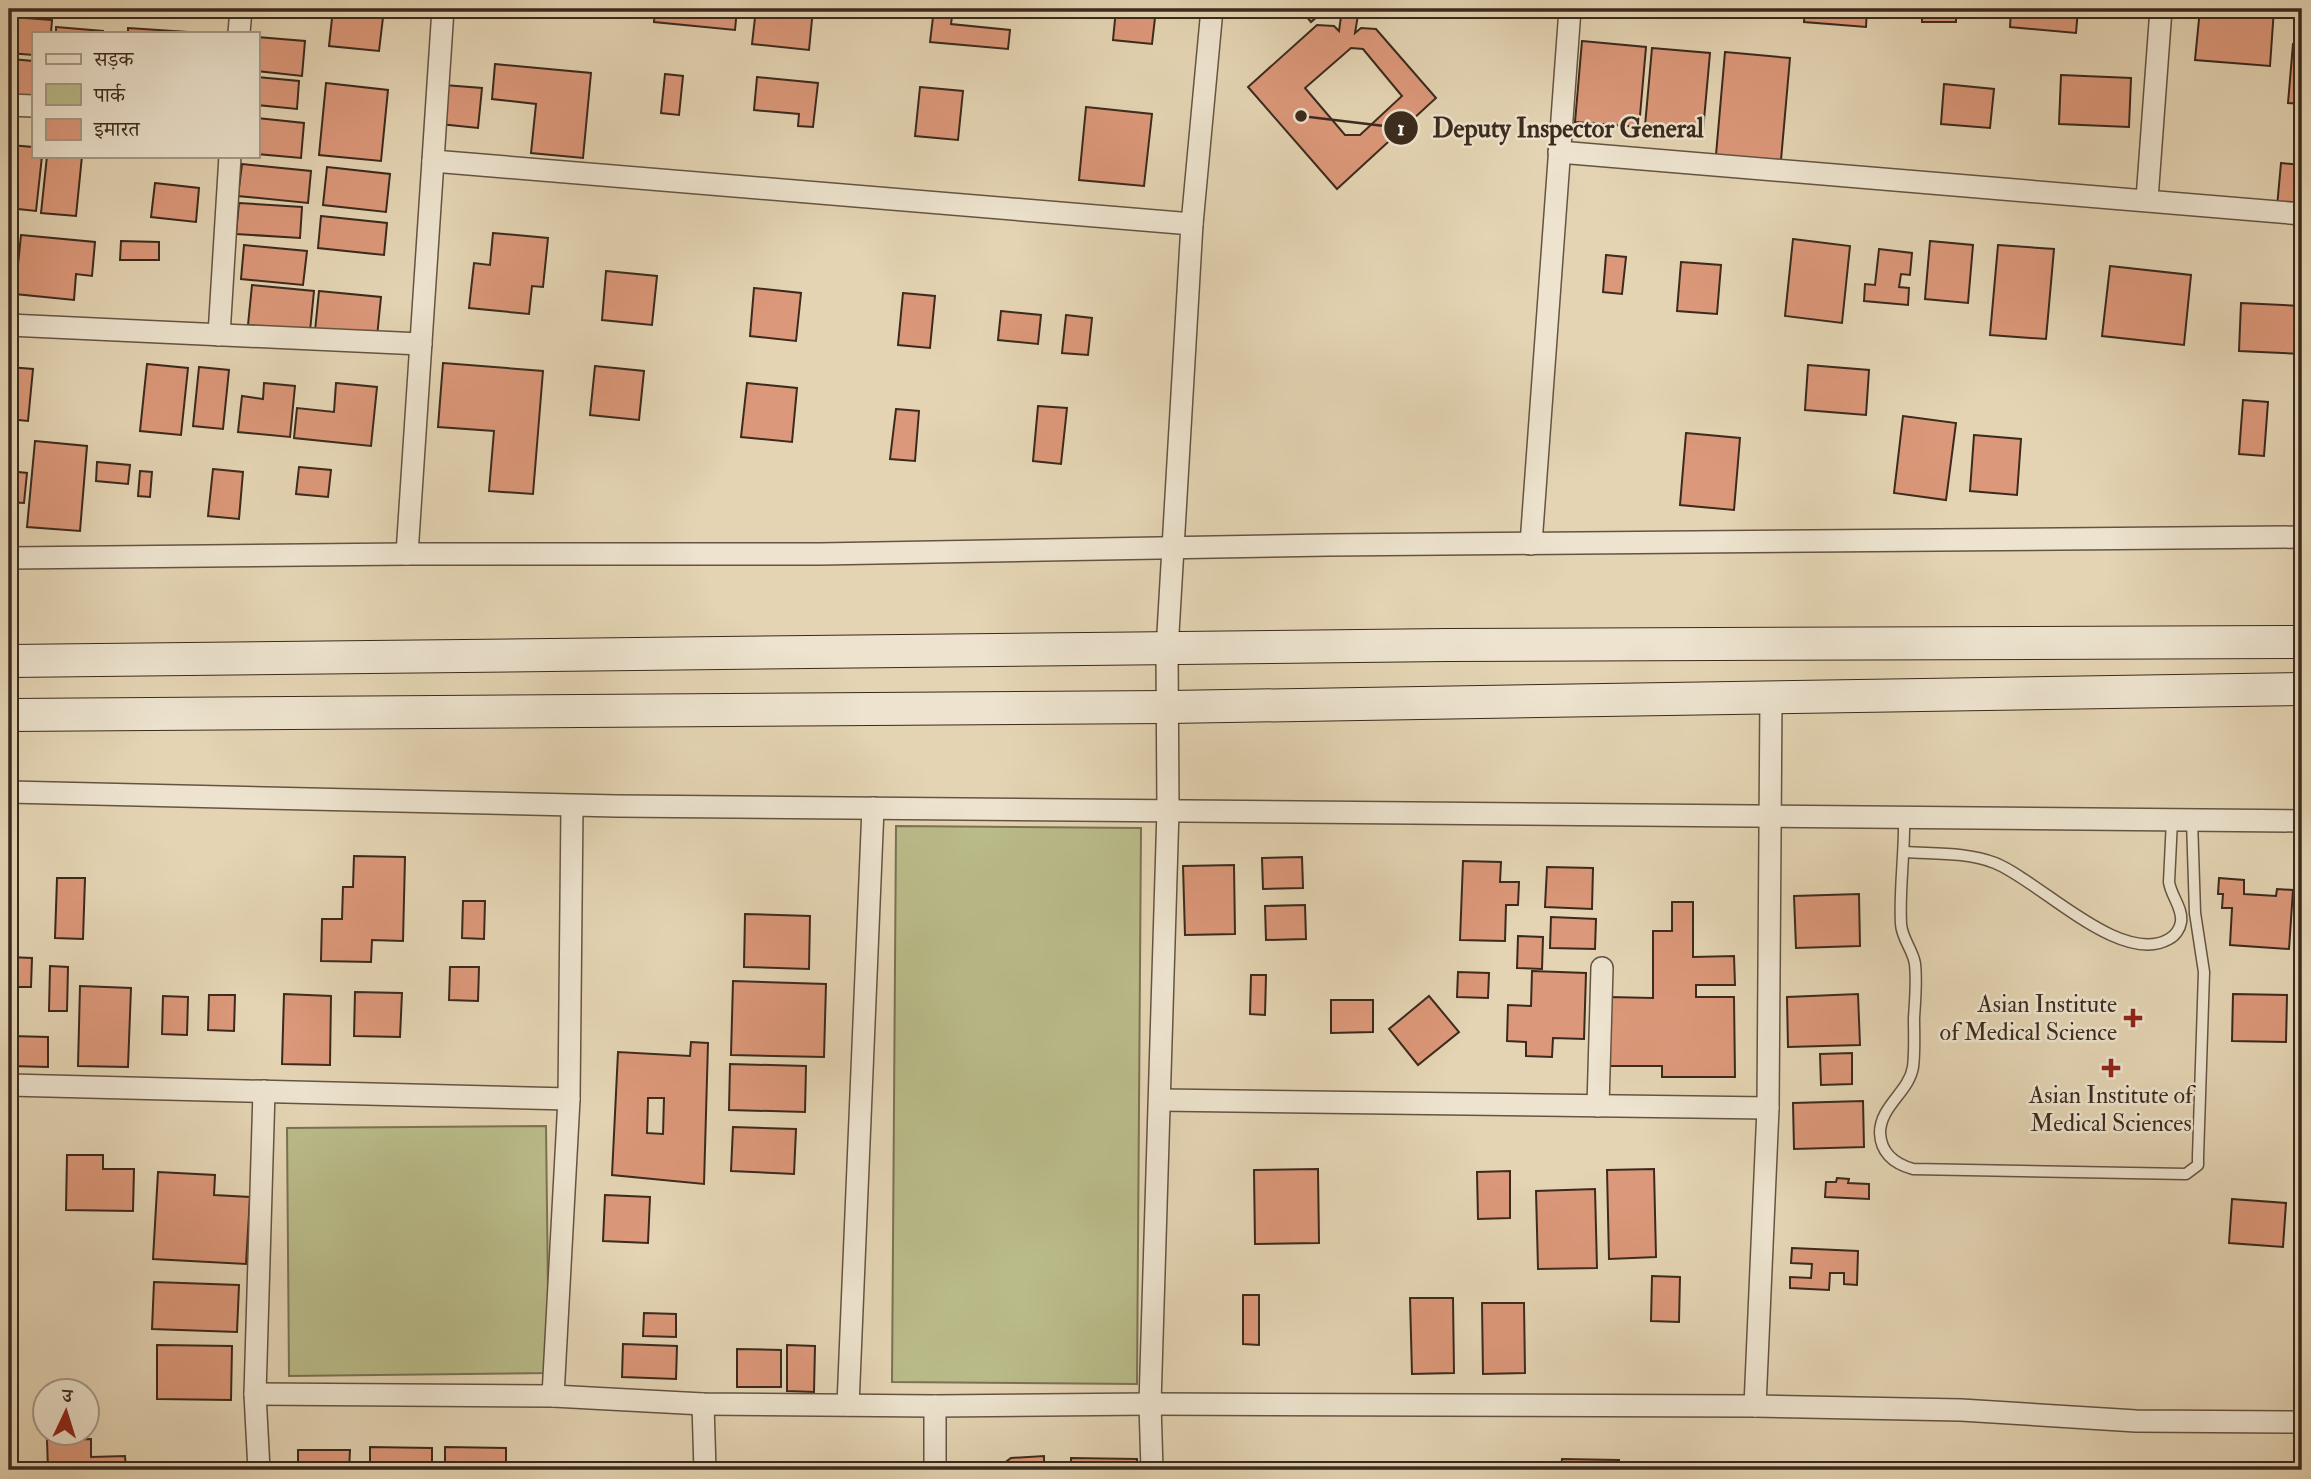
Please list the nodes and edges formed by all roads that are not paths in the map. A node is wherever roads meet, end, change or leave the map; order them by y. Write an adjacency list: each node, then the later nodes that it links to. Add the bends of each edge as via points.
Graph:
1 (241, 9): 6 (street)
2 (443, 9): 11 (street)
3 (1212, 9): 14 (street)
4 (1570, 9): 9 (street)
5 (2161, 9): 12 (street)
6 (239, 32)
7 (9, 105): 8 (street)
8 (32, 106)
9 (1559, 152): 12 (street); 19 (street)
10 (230, 158): 16 (street)
11 (433, 161): 14 (street); 17 (street)
12 (2147, 200): 13 (street)
13 (2302, 214)
14 (1192, 224): 20 (street)
15 (9, 325): 16 (street)
16 (219, 335): 17 (street)
17 (421, 344): 21 (street)
18 (2302, 537): 19 (street)
19 (1531, 544): 20 (street)
20 (1172, 547): 21 (street, via 820,554); 24 (street)
21 (407, 554): 22 (street)
22 (9, 558)
23 (2302, 642): 24 (main road)
24 (1167, 650): 25 (main road); 28 (street)
25 (9, 661)
26 (2302, 689): 27 (main road)
27 (1771, 696): 28 (main road); 34 (street)
28 (1169, 707): 29 (main road); 33 (street)
29 (9, 715)
30 (9, 792): 31 (street)
31 (572, 806): 32 (street); 42 (street)
32 (873, 808): 33 (street); 50 (street)
33 (1168, 810): 34 (street); 43 (street)
34 (1771, 815): 35 (street); 45 (street)
35 (1904, 817): 36 (street); 38 (lane)
36 (2182, 820): 37 (street); 38 (lane, via 2169,882 2181,921 2173,937 2160,944 2127,942 2108,934 1995,863); 38 (lane, via 2204,972 2199,1157 2198,1165 2186,1174 1913,1169 1891,1159 1884,1149 1881,1124 1906,1087 1913,1067 1915,962 1901,921)
37 (2302, 821)
38 (1905, 852)
39 (1602, 968): 44 (street)
40 (9, 1085): 41 (street)
41 (264, 1091): 42 (street); 46 (street)
42 (569, 1099): 47 (street)
43 (1160, 1100): 44 (street); 49 (street)
44 (1598, 1106): 45 (street)
45 (1768, 1108): 52 (street)
46 (255, 1394): 47 (street); 54 (street)
47 (553, 1396): 48 (street)
48 (703, 1404): 50 (street); 55 (street)
49 (1150, 1404): 51 (street); 52 (street); 57 (street)
50 (848, 1405): 51 (street)
51 (935, 1406): 56 (street)
52 (1755, 1406): 53 (street, via 1961,1410 2136,1421)
53 (2302, 1422)
54 (259, 1470)
55 (705, 1470)
56 (935, 1470)
57 (1152, 1470)

